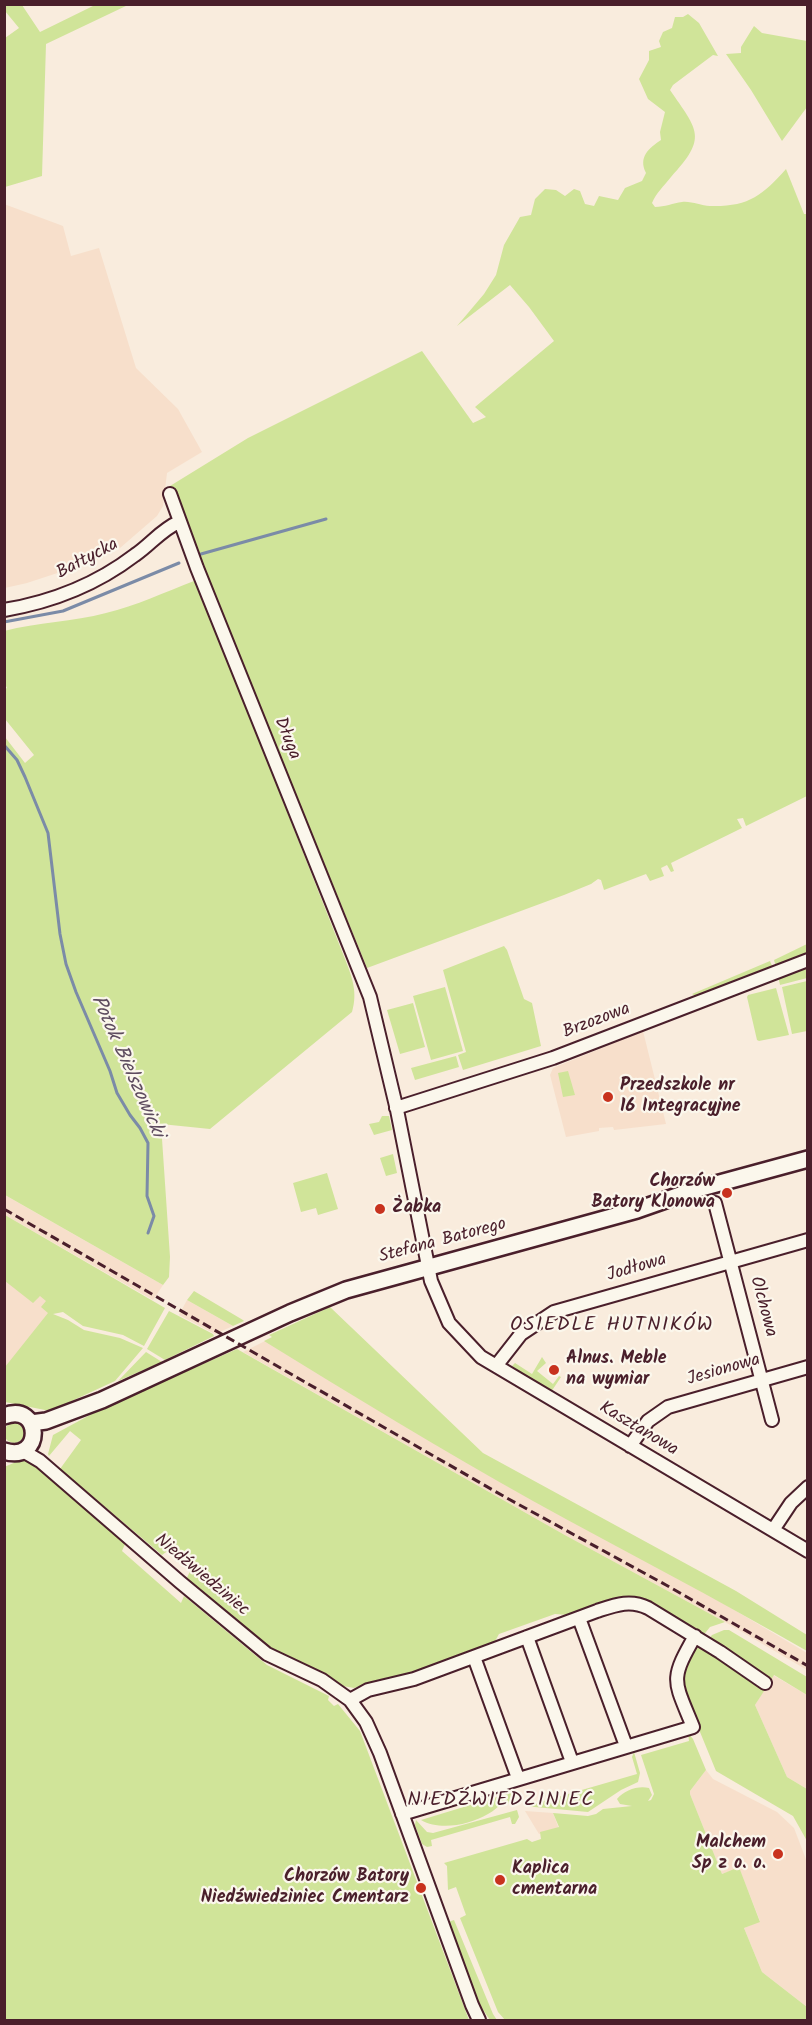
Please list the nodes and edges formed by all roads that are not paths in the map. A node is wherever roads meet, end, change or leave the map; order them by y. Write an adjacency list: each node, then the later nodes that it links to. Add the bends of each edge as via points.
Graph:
1 (170, 494): 2 (street, Długa)
2 (179, 522): 3 (street, Bałtycka, via 92,582); 5 (street, Długa, via 370,997)
3 (4, 610)
4 (807, 960): 5 (street, Brzozowa, via 553,1058)
5 (396, 1108): 10 (street)
6 (807, 1159): 10 (street, Stefana Batorego)
7 (715, 1203): 9 (street, Olchowa)
8 (807, 1240): 9 (street, Jodłowa)
9 (731, 1261): 11 (street, Jodłowa, via 554,1312 521,1334); 13 (street, Olchowa)
10 (427, 1267): 11 (street, Kasztanowa, via 449,1323 474,1351); 16 (street, Stefana Batorego, via 329,1297 102,1400 46,1421)
11 (496, 1366): 17 (street, Kasztanowa)
12 (807, 1367): 13 (street, Jesionowa)
13 (761, 1380): 15 (street, Olchowa); 17 (street, Jesionowa, via 668,1407 648,1421)
14 (4, 1416): 16 (street, via 22,1415)
15 (772, 1420)
16 (19, 1445): 26 (street, Niedźwiedziniec, via 250,1641)
17 (630, 1446): 19 (street, Kasztanowa)
18 (807, 1486): 19 (street)
19 (773, 1530): 20 (street, Kasztanowa)
20 (807, 1551)
21 (579, 1618): 22 (street, via 612,1605 637,1604); 23 (street); 27 (street)
22 (695, 1636): 25 (street); 27 (street, via 676,1673 678,1690 693,1727)
23 (527, 1637): 24 (street); 28 (street)
24 (474, 1657): 26 (street, via 414,1679 368,1690); 29 (street)
25 (765, 1683)
26 (350, 1700): 30 (street, Niedźwiedziniec, via 374,1737)
27 (626, 1746): 28 (street)
28 (572, 1762): 29 (street)
29 (518, 1778): 30 (street)
30 (402, 1814): 31 (street, Niedźwiedziniec)
31 (479, 2020)

